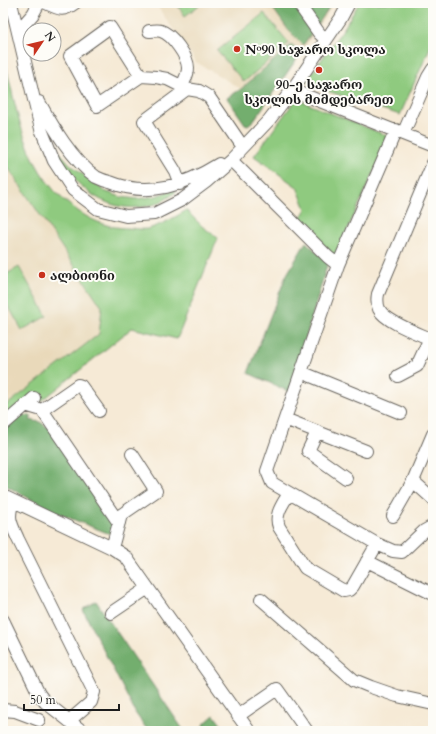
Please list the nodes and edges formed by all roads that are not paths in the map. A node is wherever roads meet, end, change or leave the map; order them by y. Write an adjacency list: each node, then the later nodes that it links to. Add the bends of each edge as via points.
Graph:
1 (11, 3): 7 (street)
2 (39, 3): 7 (street)
3 (46, 3): 4 (street, via 59,9 67,9)
4 (74, 3)
5 (298, 3): 9 (street)
6 (349, 3): 9 (street)
7 (18, 31): 13 (street)
8 (149, 31): 12 (street, via 162,31 172,37 180,49 188,66)
9 (326, 40): 14 (street)
10 (433, 69): 15 (street)
11 (141, 76): 11 (street, via 97,106 70,56 110,27); 12 (street, via 167,79)
12 (184, 88): 17 (street, via 199,91 209,97); 19 (street, via 144,121 175,171)
13 (32, 90): 17 (street, via 41,129 54,161 73,190 98,209 126,216 154,214 182,200); 19 (street, via 73,155 96,177 122,187 152,190)
14 (292, 90): 15 (street); 17 (street, via 269,120)
15 (399, 132): 16 (street); 20 (street)
16 (433, 146)
17 (238, 153): 19 (street); 20 (street, via 328,257)
18 (433, 163): 21 (street, via 378,294 377,302 387,319)
19 (180, 184)
20 (338, 265): 22 (street)
21 (431, 339): 23 (street, via 417,366)
22 (301, 372): 26 (street); 27 (street)
23 (398, 376)
24 (42, 410): 25 (street, via 78,385 82,386); 28 (street, via 30,401); 39 (street)
25 (99, 411)
26 (401, 413)
27 (285, 419): 29 (street); 35 (street, via 267,471 272,483)
28 (3, 424)
29 (317, 432): 31 (street); 33 (street, via 308,451)
30 (433, 434): 34 (street)
31 (366, 451)
32 (132, 454): 39 (street, via 156,491 121,515)
33 (346, 478)
34 (413, 481): 37 (street); 38 (street)
35 (289, 493): 41 (street); 43 (street, via 277,515 277,522 305,568 344,591 353,586)
36 (8, 499): 42 (street); 53 (street, via 10,520 18,539 94,692 91,702)
37 (433, 499)
38 (393, 516)
39 (119, 523): 42 (street)
40 (433, 526): 41 (street, via 402,552)
41 (377, 544): 43 (street)
42 (112, 548): 44 (street, via 126,557)
43 (367, 561): 45 (street)
44 (148, 588): 47 (street); 51 (street)
45 (433, 594)
46 (261, 599): 49 (street, via 354,680 397,696)
47 (111, 613)
48 (3, 620): 53 (street, via 45,702)
49 (433, 704)
50 (3, 710): 52 (street, via 15,711)
51 (238, 716): 54 (street); 56 (street, via 277,689)
52 (39, 720)
53 (69, 721): 55 (street)
54 (247, 730)
55 (82, 731)
56 (307, 731)

